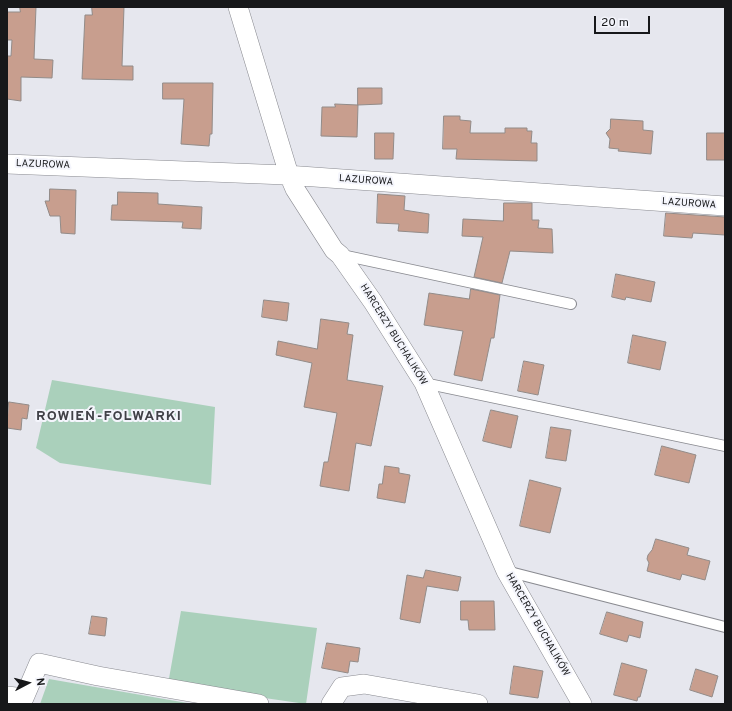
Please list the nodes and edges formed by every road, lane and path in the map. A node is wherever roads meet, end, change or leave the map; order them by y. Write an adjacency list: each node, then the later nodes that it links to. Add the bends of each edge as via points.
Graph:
1 (238, 7): 3 (street, HARCERZY BUCHALIKÓW)
2 (7, 164): 3 (street, LAZUROWA)
3 (289, 175): 4 (street, LAZUROWA); 5 (street, HARCERZY BUCHALIKÓW, via 334,250)
4 (725, 206)
5 (340, 255): 6 (lane); 7 (street, HARCERZY BUCHALIKÓW)
6 (571, 304)
7 (424, 382): 8 (lane); 9 (street, HARCERZY BUCHALIKÓW)
8 (725, 446)
9 (506, 571): 10 (lane); 15 (street, HARCERZY BUCHALIKÓW)
10 (725, 627)
11 (7, 696): 12 (street, via 24,698 39,663)
12 (259, 704)
13 (331, 704): 14 (street, via 342,687 364,684)
14 (478, 704)
15 (582, 704)

